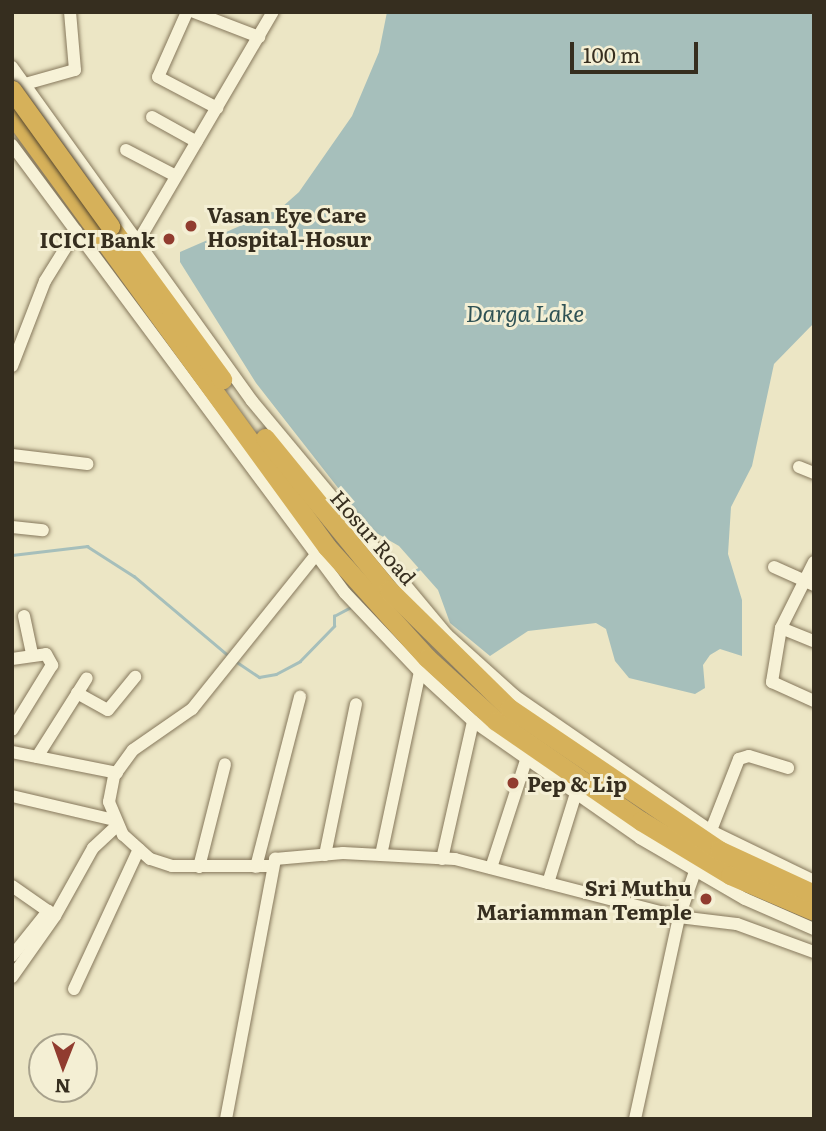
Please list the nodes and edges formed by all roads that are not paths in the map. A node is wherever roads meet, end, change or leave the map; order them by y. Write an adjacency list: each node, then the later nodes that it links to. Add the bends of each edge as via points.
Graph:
1 (70, 12): 7 (street, via 75,70)
2 (187, 12): 10 (street, via 158,77)
3 (194, 12): 5 (street)
4 (273, 12): 5 (street)
5 (259, 37): 10 (street)
6 (12, 67): 7 (street)
7 (18, 86): 8 (street); 17 (highway, Hosur Road, bridge)
8 (39, 103): 9 (street); 19 (street)
9 (12, 104)
10 (217, 108): 13 (street)
11 (12, 114): 17 (highway, Hosur Road)
12 (152, 117): 13 (street)
13 (197, 142): 16 (street)
14 (12, 145): 18 (street)
15 (126, 150): 16 (street)
16 (176, 176): 19 (street)
17 (103, 230): 30 (highway, Hosur Road)
18 (76, 231): 20 (street, via 46,281); 27 (street)
19 (139, 240): 30 (street, via 252,401)
20 (12, 366)
21 (12, 455): 22 (street)
22 (87, 464)
23 (799, 467): 24 (street)
24 (814, 473)
25 (12, 527): 26 (street)
26 (43, 530)
27 (316, 555): 30 (street); 52 (street, via 192,709 133,750)
28 (814, 562): 31 (street)
29 (775, 567): 31 (street)
30 (365, 577): 32 (highway, Hosur Road); 32 (street)
31 (809, 583): 34 (street)
32 (384, 599): 38 (street); 57 (street, via 514,695); 57 (highway, Hosur Road, via 496,721)
33 (24, 615): 36 (street)
34 (781, 628): 35 (street); 43 (street, via 772,682)
35 (814, 640)
36 (32, 655): 37 (street); 46 (street, via 46,654 52,665)
37 (12, 659)
38 (420, 672): 45 (street); 59 (street)
39 (135, 677): 41 (street, via 111,710)
40 (87, 678): 41 (street)
41 (77, 693): 48 (street)
42 (300, 697): 61 (street)
43 (814, 701)
44 (356, 705): 58 (street)
45 (473, 721): 49 (street); 60 (street)
46 (12, 730)
47 (12, 752): 48 (street)
48 (37, 757): 52 (street)
49 (526, 760): 53 (street); 64 (street)
50 (225, 764): 63 (street)
51 (788, 768): 57 (street, via 742,757)
52 (117, 773): 55 (street, via 109,802)
53 (576, 793): 57 (street); 66 (street)
54 (12, 796): 55 (street)
55 (116, 823): 56 (street); 70 (street, via 93,848)
56 (139, 849): 63 (street, via 172,866); 76 (street)
57 (703, 851): 65 (street); 68 (highway, Hosur Road); 69 (highway, Hosur Road); 71 (street); 72 (street)
58 (325, 855): 59 (street); 62 (street, via 275,859)
59 (381, 855): 60 (street)
60 (443, 859): 64 (street)
61 (256, 866): 62 (street); 63 (street)
62 (273, 866): 77 (street)
63 (199, 867)
64 (491, 869): 66 (street)
65 (814, 881)
66 (548, 883): 71 (street)
67 (12, 886): 70 (street)
68 (814, 894)
69 (814, 911)
70 (52, 913): 74 (street); 75 (street)
71 (679, 917): 73 (street, via 737,924); 78 (street)
72 (814, 929)
73 (814, 952)
74 (12, 956)
75 (12, 977)
76 (74, 989)
77 (226, 1119)
78 (635, 1119)

